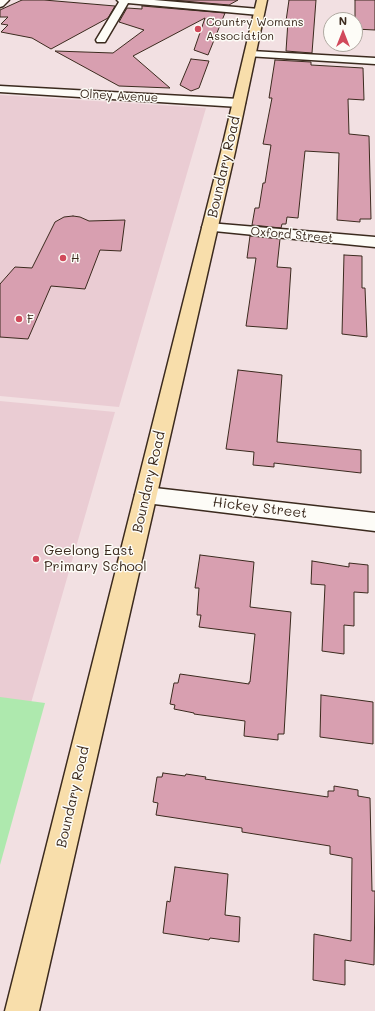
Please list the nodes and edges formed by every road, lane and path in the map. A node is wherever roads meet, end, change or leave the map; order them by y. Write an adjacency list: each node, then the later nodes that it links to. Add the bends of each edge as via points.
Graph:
1 (4, 0): 5 (street)
2 (122, 0): 3 (street)
3 (126, 0): 6 (street); 7 (street)
4 (262, 0): 6 (main road, Boundary Road)
5 (0, 4)
6 (259, 12): 8 (main road, Boundary Road)
7 (101, 40)
8 (250, 54): 9 (street); 11 (main road, Boundary Road)
9 (375, 61)
10 (0, 89): 11 (street, Olney Avenue)
11 (239, 103): 12 (main road, Boundary Road)
12 (209, 228): 13 (street, Oxford Street); 14 (main road, Boundary Road)
13 (375, 242)
14 (146, 494): 15 (street, Hickey Street); 16 (main road, Boundary Road)
15 (375, 522)
16 (22, 1011)

